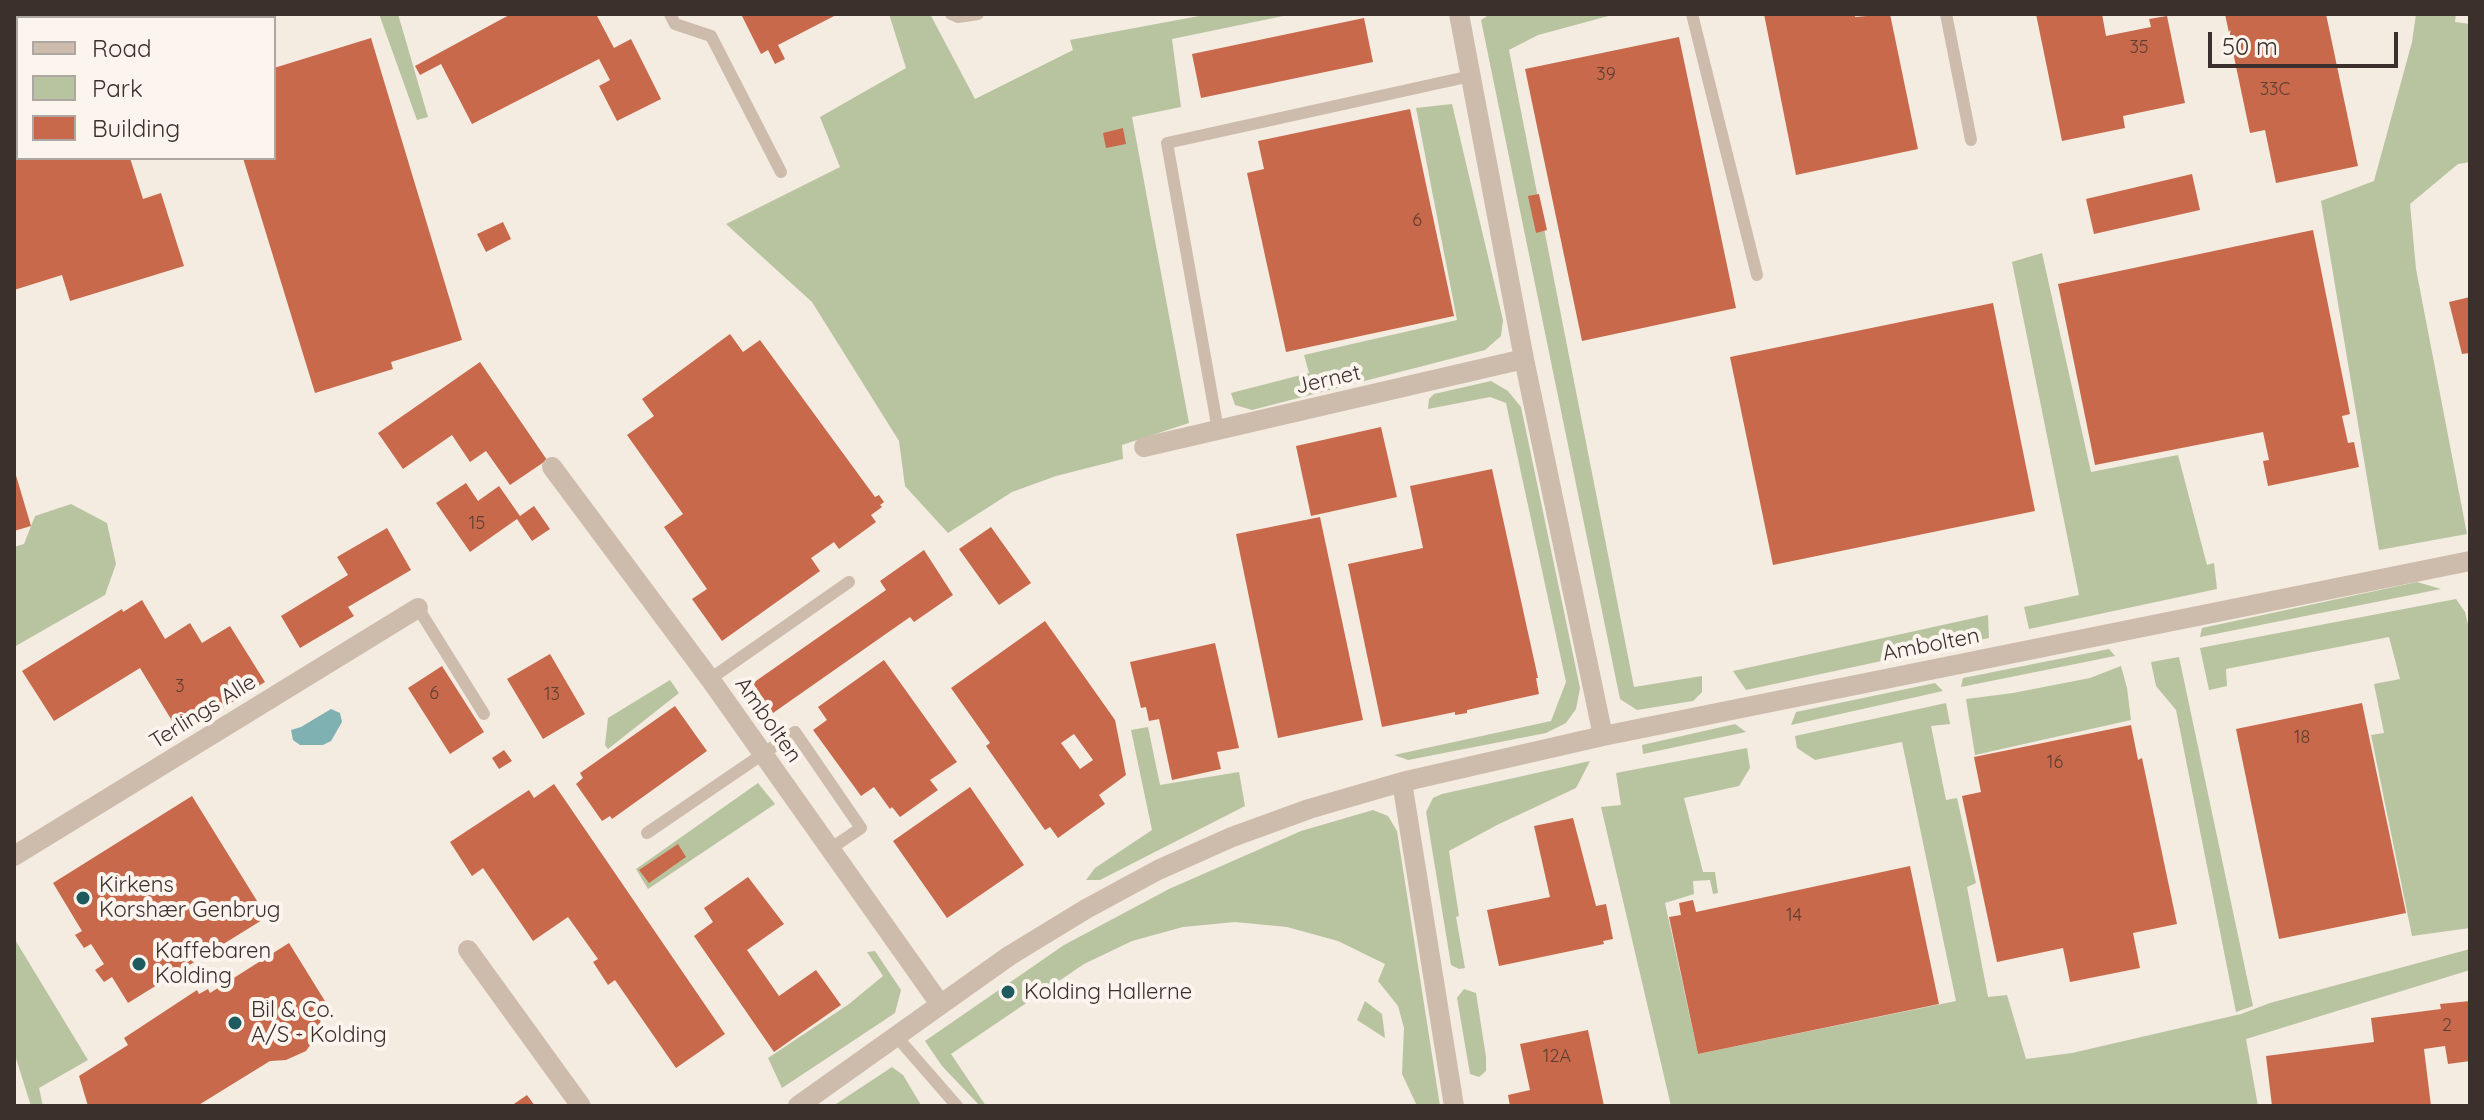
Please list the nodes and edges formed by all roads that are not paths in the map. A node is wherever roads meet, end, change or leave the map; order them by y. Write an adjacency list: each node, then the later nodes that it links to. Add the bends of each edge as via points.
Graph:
1 (670, 14): 9 (lane, via 675,24 711,36)
2 (951, 14): 3 (lane)
3 (978, 14)
4 (1459, 14): 7 (street)
5 (1692, 14): 10 (lane)
6 (1946, 14): 8 (lane)
7 (1471, 76): 11 (street); 12 (lane, via 1167,143)
8 (1971, 140)
9 (781, 172)
10 (1757, 275)
11 (1524, 359): 12 (street, Jernet); 20 (street)
12 (1218, 430): 13 (street, Jernet)
13 (1144, 447)
14 (552, 467): 18 (street, Ambolten)
15 (2470, 561): 20 (street, Ambolten)
16 (849, 582): 18 (lane)
17 (418, 608): 19 (lane); 25 (street, Terlings Alle)
18 (710, 679): 21 (street, Ambolten)
19 (484, 714)
20 (1603, 736): 22 (street, Ambolten)
21 (763, 755): 23 (lane); 24 (street, Ambolten); 24 (lane, via 795,732 861,828)
22 (1402, 782): 27 (street, Ambolten, via 1296,813 1158,870 1048,932); 32 (street)
23 (647, 833)
24 (830, 849): 27 (street, Ambolten)
25 (14, 856)
26 (468, 950): 29 (street)
27 (940, 1004): 28 (street, Ambolten)
28 (896, 1036): 30 (street, Ambolten); 31 (lane)
29 (581, 1106)
30 (798, 1106)
31 (957, 1106)
32 (1454, 1106)

